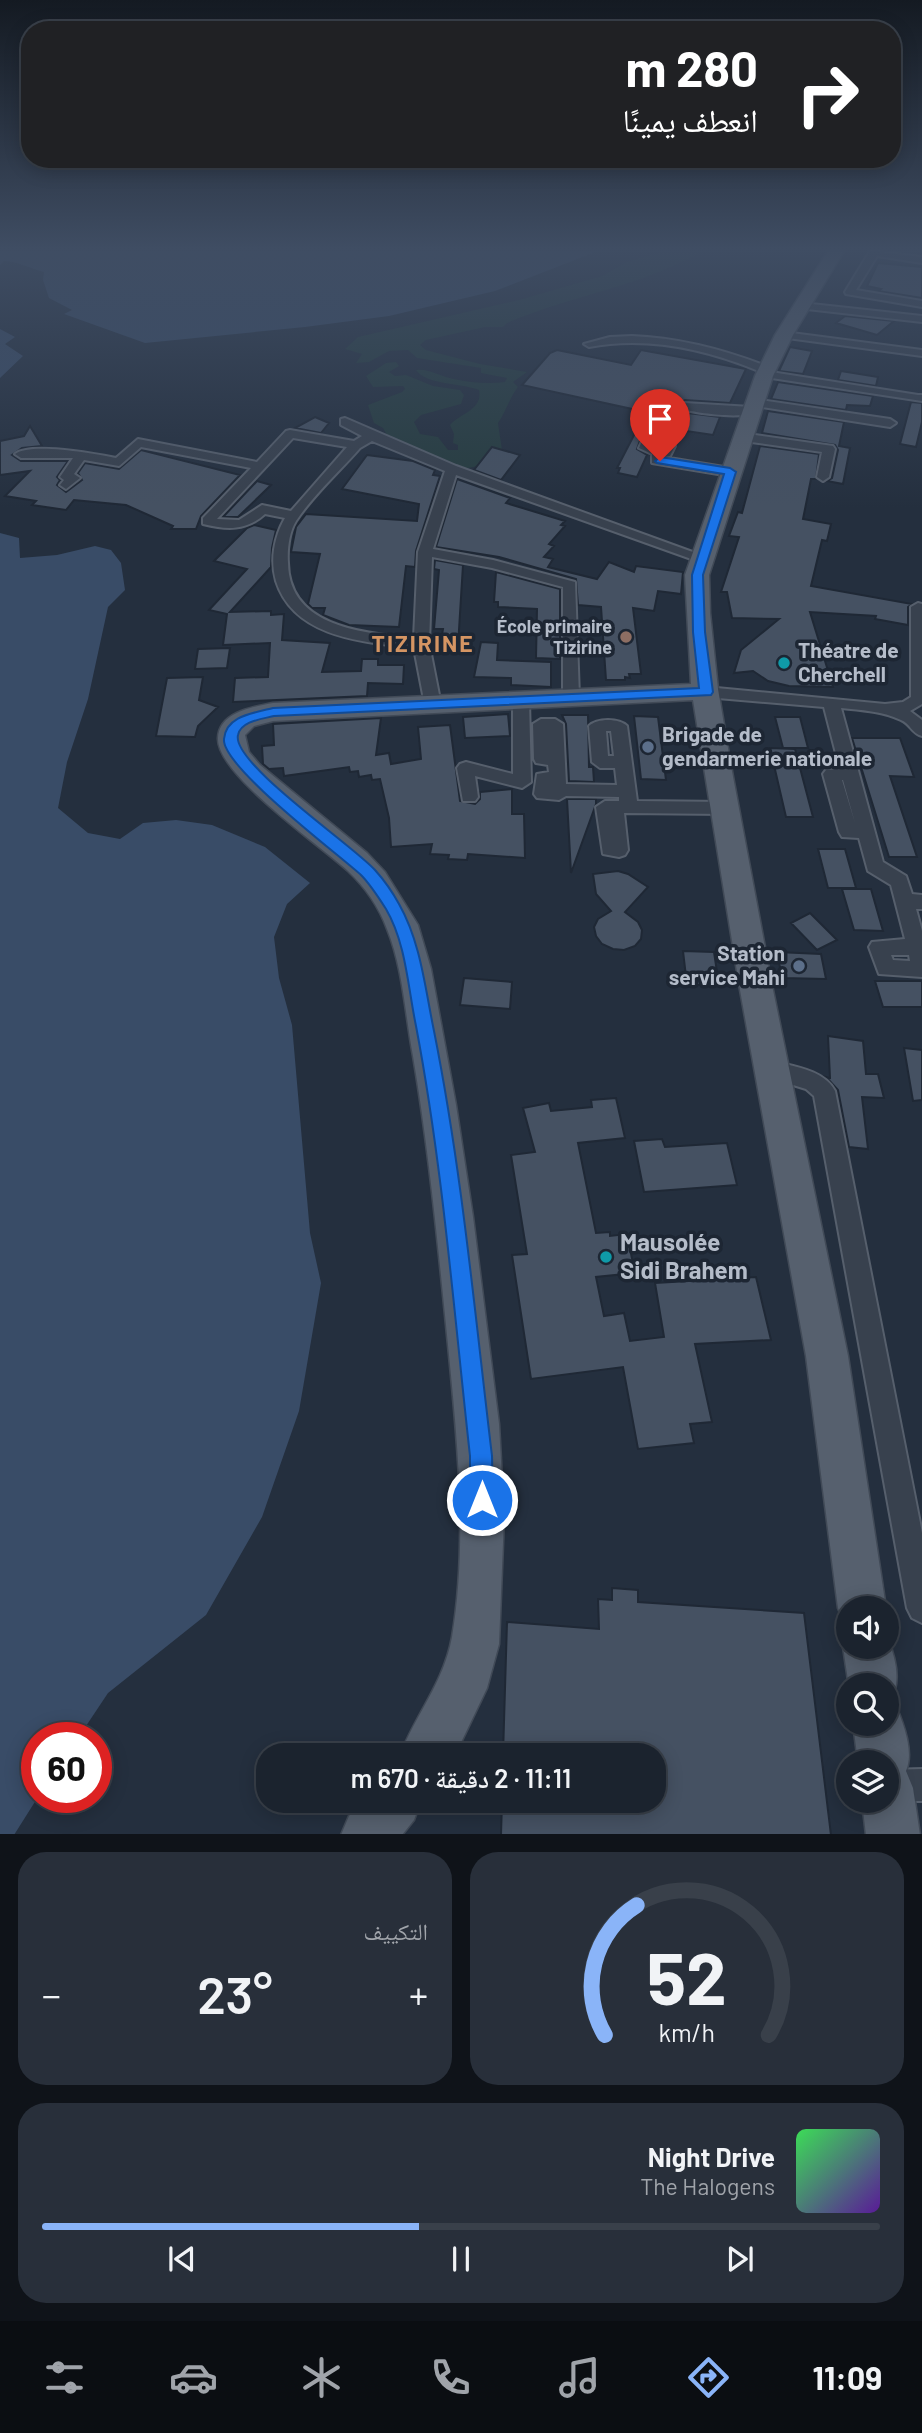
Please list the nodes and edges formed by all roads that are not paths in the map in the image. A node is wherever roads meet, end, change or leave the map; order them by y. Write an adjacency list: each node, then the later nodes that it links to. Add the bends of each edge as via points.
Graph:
1 (783, 337): 6 (main road)
2 (796, 337): 4 (street)
3 (589, 344): 6 (street, via 608,339 665,342 732,355)
4 (922, 353)
5 (918, 398): 6 (street)
6 (756, 399): 7 (street, via 721,411); 9 (street); 19 (main road); 20 (street, via 829,449)
7 (685, 407)
8 (345, 422): 10 (street)
9 (890, 423)
10 (374, 437): 11 (street); 17 (street)
11 (356, 445): 16 (street, via 290,434); 22 (street)
12 (659, 452): 19 (street, via 656,460)
13 (21, 454): 14 (street)
14 (81, 456): 15 (street); 21 (street, via 66,477 74,478)
15 (119, 461): 16 (street, via 138,443); 18 (street)
16 (260, 466): 22 (street, via 208,521 241,526 262,509)
17 (452, 469): 23 (street); 24 (street)
18 (108, 472)
19 (730, 472): 24 (main road)
20 (822, 477)
21 (66, 485)
22 (294, 516): 26 (street, via 284,532 280,563 283,587 292,603 319,625)
23 (425, 552): 26 (street); 28 (street, via 570,585)
24 (702, 558): 27 (main road, via 697,602)
25 (918, 607): 29 (street)
26 (421, 644): 32 (street)
27 (706, 692): 28 (main road); 31 (street); 39 (main road)
28 (571, 697): 30 (main road)
29 (919, 699): 33 (street, via 907,708); 34 (street)
30 (522, 700): 32 (main road); 37 (street, via 522,782 466,768)
31 (831, 703): 33 (street); 41 (street, via 876,866 899,881)
32 (433, 705): 47 (main road, via 273,712 243,721 231,736 231,746 246,766 369,873 406,934 414,966 447,1163 481,1456 482,1543 475,1642 459,1698)
33 (874, 706): 34 (street, via 910,717)
34 (921, 730)
35 (557, 760): 38 (street, via 558,784)
36 (623, 762): 38 (street)
37 (469, 797)
38 (623, 802): 39 (street)
39 (726, 808): 44 (main road)
40 (922, 889): 41 (street)
41 (909, 897): 42 (street)
42 (915, 947): 43 (street); 43 (street, via 879,947 886,968)
43 (922, 968)
44 (769, 1069): 45 (main road, via 822,1323); 46 (street, via 813,1082 824,1091)
45 (860, 1596)
46 (922, 1608)
47 (433, 1743)
48 (922, 1785): 49 (street)
49 (899, 1786)
50 (385, 1813): 52 (main road)
51 (890, 1813): 53 (main road)
52 (369, 1834)
53 (893, 1834)

